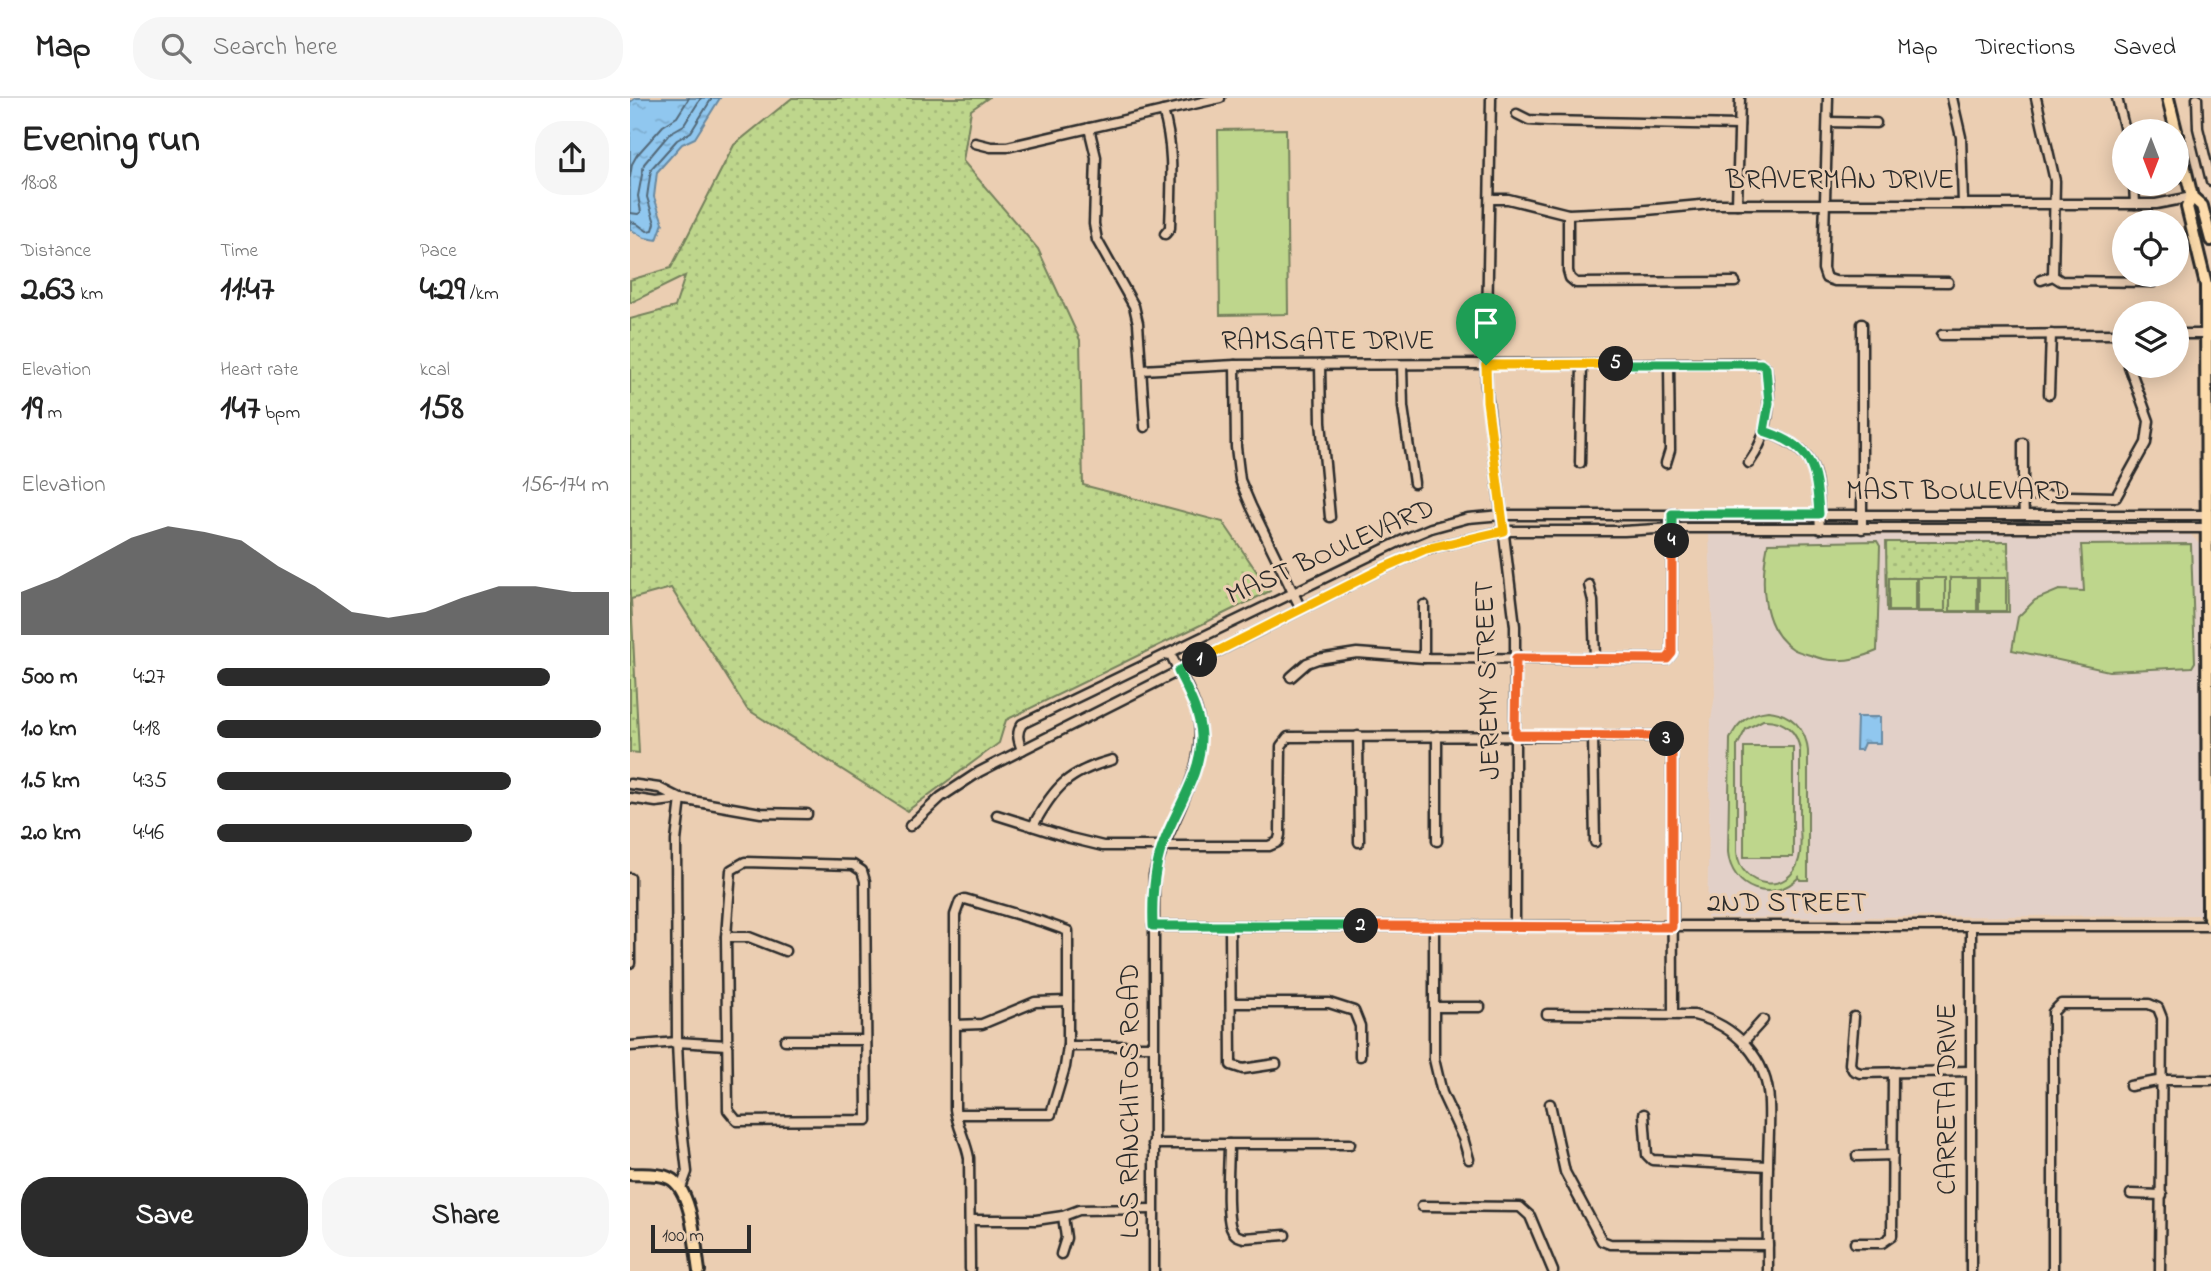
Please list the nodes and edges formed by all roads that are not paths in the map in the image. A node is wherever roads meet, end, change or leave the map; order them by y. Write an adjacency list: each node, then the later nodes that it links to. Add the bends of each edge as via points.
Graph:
1 (1220, 98): 10 (street)
2 (1492, 98): 25 (street, JEREMY STREET)
3 (1740, 98): 18 (street)
4 (1828, 98): 16 (street)
5 (1952, 98): 28 (street, via 1961,137)
6 (2036, 98): 30 (street, via 2055,181)
7 (2117, 98): 13 (street)
8 (2168, 98): 14 (main road)
9 (2197, 98): 15 (street)
10 (1163, 111): 19 (street); 32 (street, via 1172,157 1170,228)
11 (1517, 114): 18 (street, via 1547,121)
12 (2211, 117): 15 (street)
13 (2122, 119)
14 (2173, 119)
15 (2199, 120): 21 (street)
16 (1828, 122): 17 (street); 27 (street)
17 (1876, 123)
18 (1739, 125): 26 (street)
19 (1089, 128): 20 (street, via 1007,147); 53 (street, via 1096,157 1097,240 1134,306)
20 (975, 144)
21 (2211, 181)
22 (2189, 184): 24 (main road)
23 (2135, 196): 29 (street)
24 (2192, 197): 29 (street, BRAVERMAN DRIVE); 33 (main road, via 2202,206); 35 (main road, via 2187,207)
25 (1490, 199): 31 (street, BRAVERMAN DRIVE); 52 (street, JEREMY STREET)
26 (1737, 204): 27 (street, BRAVERMAN DRIVE); 31 (street, BRAVERMAN DRIVE)
27 (1825, 204): 28 (street, BRAVERMAN DRIVE); 38 (street, via 1826,278)
28 (1963, 204): 30 (street, BRAVERMAN DRIVE)
29 (2135, 204): 30 (street, BRAVERMAN DRIVE)
30 (2054, 205): 34 (street)
31 (1568, 214): 37 (street, via 1567,271 1576,283)
32 (1165, 234)
33 (2211, 240)
34 (2053, 276): 36 (street); 39 (street, via 2061,281)
35 (2204, 276): 40 (main road, via 2210,282); 45 (main road)
36 (2041, 281)
37 (1735, 282)
38 (1948, 282)
39 (2112, 282)
40 (2211, 302)
41 (1862, 324): 67 (street)
42 (2051, 334): 43 (street); 46 (street); 55 (street)
43 (2112, 334)
44 (2189, 334): 45 (street)
45 (2207, 334): 69 (main road)
46 (1942, 335)
47 (1582, 364): 48 (street, RAMSGATE DRIVE); 52 (street, RAMSGATE DRIVE); 59 (street)
48 (1669, 364): 57 (street, RAMSGATE DRIVE, via 1756,363 1766,368 1769,403); 60 (street, via 1670,450)
49 (1235, 365): 50 (street, RAMSGATE DRIVE); 53 (street, RAMSGATE DRIVE); 77 (street, via 1240,480)
50 (1320, 365): 51 (street, RAMSGATE DRIVE); 70 (street)
51 (1402, 365): 52 (street, RAMSGATE DRIVE); 62 (street)
52 (1486, 365): 66 (street, JEREMY STREET)
53 (1142, 370): 56 (street)
54 (2133, 378): 63 (street, via 2149,421 2146,443 2116,497)
55 (2049, 394)
56 (1145, 427)
57 (1764, 431): 61 (street); 65 (street, via 1787,440 1807,458 1817,478)
58 (2023, 443): 63 (street)
59 (1580, 463)
60 (1666, 463)
61 (1749, 463)
62 (1414, 483)
63 (2023, 495): 68 (street)
64 (1672, 514): 65 (street, MAST BOULEVARD); 66 (street, MAST BOULEVARD); 71 (street)
65 (1819, 514): 67 (street, MAST BOULEVARD); 73 (street)
66 (1502, 515): 75 (street, JEREMY STREET); 77 (street, MAST BOULEVARD, via 1431,528)
67 (1863, 515): 68 (street, MAST BOULEVARD); 74 (street)
68 (2024, 515): 69 (street, MAST BOULEVARD)
69 (2209, 515): 72 (main road)
70 (1330, 517)
71 (1672, 528): 73 (street, MAST BOULEVARD); 75 (street, MAST BOULEVARD); 83 (street, via 1672,653 1659,660)
72 (2209, 528): 74 (street, MAST BOULEVARD); 92 (main road)
73 (1820, 529): 74 (street, MAST BOULEVARD)
74 (1863, 530)
75 (1504, 531): 79 (street, MAST BOULEVARD, via 1426,549); 82 (street, JEREMY STREET)
76 (1589, 585): 83 (street)
77 (1294, 593): 79 (street); 80 (street, MAST BOULEVARD)
78 (1424, 605): 81 (street)
79 (1301, 609): 84 (street, MAST BOULEVARD)
80 (1170, 653): 84 (street, LOS RANCHITOS ROAD); 90 (street, MAST BOULEVARD, via 1023,724 1018,730)
81 (1424, 658): 82 (street); 85 (street, via 1357,653 1318,659)
82 (1516, 658): 83 (street); 86 (street, JEREMY STREET)
83 (1595, 659)
84 (1178, 671): 90 (street, MAST BOULEVARD); 103 (street, LOS RANCHITOS ROAD, via 1197,712 1200,751)
85 (1291, 677)
86 (1515, 735): 88 (street); 89 (street); 106 (street, JEREMY STREET)
87 (1358, 736): 88 (street); 101 (street); 103 (street, via 1283,741 1278,842 1269,846)
88 (1437, 736): 100 (street)
89 (1592, 736): 102 (street); 111 (street, via 1657,736 1670,742)
90 (1022, 750): 98 (street, MAST BOULEVARD, via 941,797)
91 (1112, 760): 99 (street, via 1063,782)
92 (2209, 778): 105 (main road)
93 (630, 784): 95 (street, via 659,788)
94 (630, 798): 95 (street)
95 (681, 799): 96 (street, via 761,813); 127 (street)
96 (807, 814)
97 (997, 815): 99 (street)
98 (910, 826)
99 (1033, 826): 103 (street, via 1103,846)
100 (1437, 841)
101 (1359, 842)
102 (1595, 842)
103 (1162, 845): 107 (street, LOS RANCHITOS ROAD, via 1154,875)
104 (631, 882): 115 (street)
105 (2211, 920)
106 (1514, 925): 109 (street, 2ND STREET); 111 (street, 2ND STREET)
107 (1153, 926): 108 (street, 2ND STREET); 132 (street, LOS RANCHITOS ROAD)
108 (1230, 926): 109 (street, 2ND STREET); 117 (street)
109 (1434, 926): 118 (street)
110 (2211, 926): 112 (street, 2ND STREET)
111 (1672, 927): 112 (street, 2ND STREET); 120 (street)
112 (1970, 927): 135 (street, CARRETA DRIVE)
113 (726, 937): 114 (street, via 749,937); 126 (street, via 732,870 745,862 853,865 862,871); 129 (street)
114 (785, 951)
115 (630, 963)
116 (1068, 1000): 124 (street, via 1035,1002 982,1024); 124 (street, via 1068,931 965,899 955,915); 131 (street)
117 (1231, 1003): 133 (street, via 1329,1003 1354,1011 1360,1026); 134 (street, via 1231,1065 1243,1069)
118 (1434, 1007): 119 (street); 148 (street, via 1434,1059 1442,1093)
119 (1480, 1007)
120 (1673, 1013): 121 (street); 128 (street, via 1712,1020)
121 (1547, 1014)
122 (1854, 1017): 136 (street, via 1853,1070)
123 (1763, 1020): 128 (street)
124 (955, 1025): 141 (street)
125 (785, 1040): 126 (street)
126 (866, 1040): 129 (street, via 867,1120 737,1121 727,1110)
127 (677, 1042): 129 (street); 130 (street); 151 (street, via 687,1172)
128 (1743, 1042): 149 (street, via 1760,1066 1769,1093)
129 (727, 1045)
130 (630, 1046)
131 (1068, 1046): 132 (street); 141 (street, via 1051,1114)
132 (1152, 1046): 143 (street, LOS RANCHITOS ROAD)
133 (1360, 1056)
134 (1276, 1064)
135 (1970, 1071): 136 (street); 167 (street, CARRETA DRIVE)
136 (1893, 1072): 146 (street)
137 (2163, 1080): 138 (street); 139 (street); 153 (street); 168 (street, via 2158,1008 2149,1003 2061,1004 2055,1009)
138 (2211, 1080)
139 (2130, 1086)
140 (1550, 1104): 160 (street, via 1565,1171 1602,1241)
141 (956, 1114): 157 (street, via 969,1157)
142 (1644, 1114): 149 (street, via 1647,1155 1652,1160)
143 (1153, 1144): 144 (street); 155 (street, LOS RANCHITOS ROAD)
144 (1229, 1144): 145 (street); 158 (street, via 1233,1232 1244,1238)
145 (1350, 1144)
146 (1893, 1155): 147 (street); 159 (street, via 1892,1236 1882,1243)
147 (1857, 1156)
148 (1469, 1159)
149 (1768, 1166): 160 (street)
150 (630, 1174): 151 (main road, via 664,1176)
151 (681, 1188): 163 (main road, via 687,1199)
152 (2131, 1194): 153 (street)
153 (2162, 1195): 169 (street)
154 (1422, 1206): 165 (street, via 1520,1207 1530,1216)
155 (1153, 1209): 156 (street, via 1079,1210); 164 (street, LOS RANCHITOS ROAD)
156 (1063, 1216): 157 (street); 161 (street, via 1066,1238)
157 (970, 1220): 162 (street)
158 (1285, 1235)
159 (1855, 1243)
160 (1768, 1245): 166 (street)
161 (1061, 1254)
162 (970, 1269)
163 (699, 1271)
164 (1154, 1271)
165 (1553, 1271)
166 (1768, 1271)
167 (1971, 1271)
168 (2053, 1271)
169 (2161, 1271)

